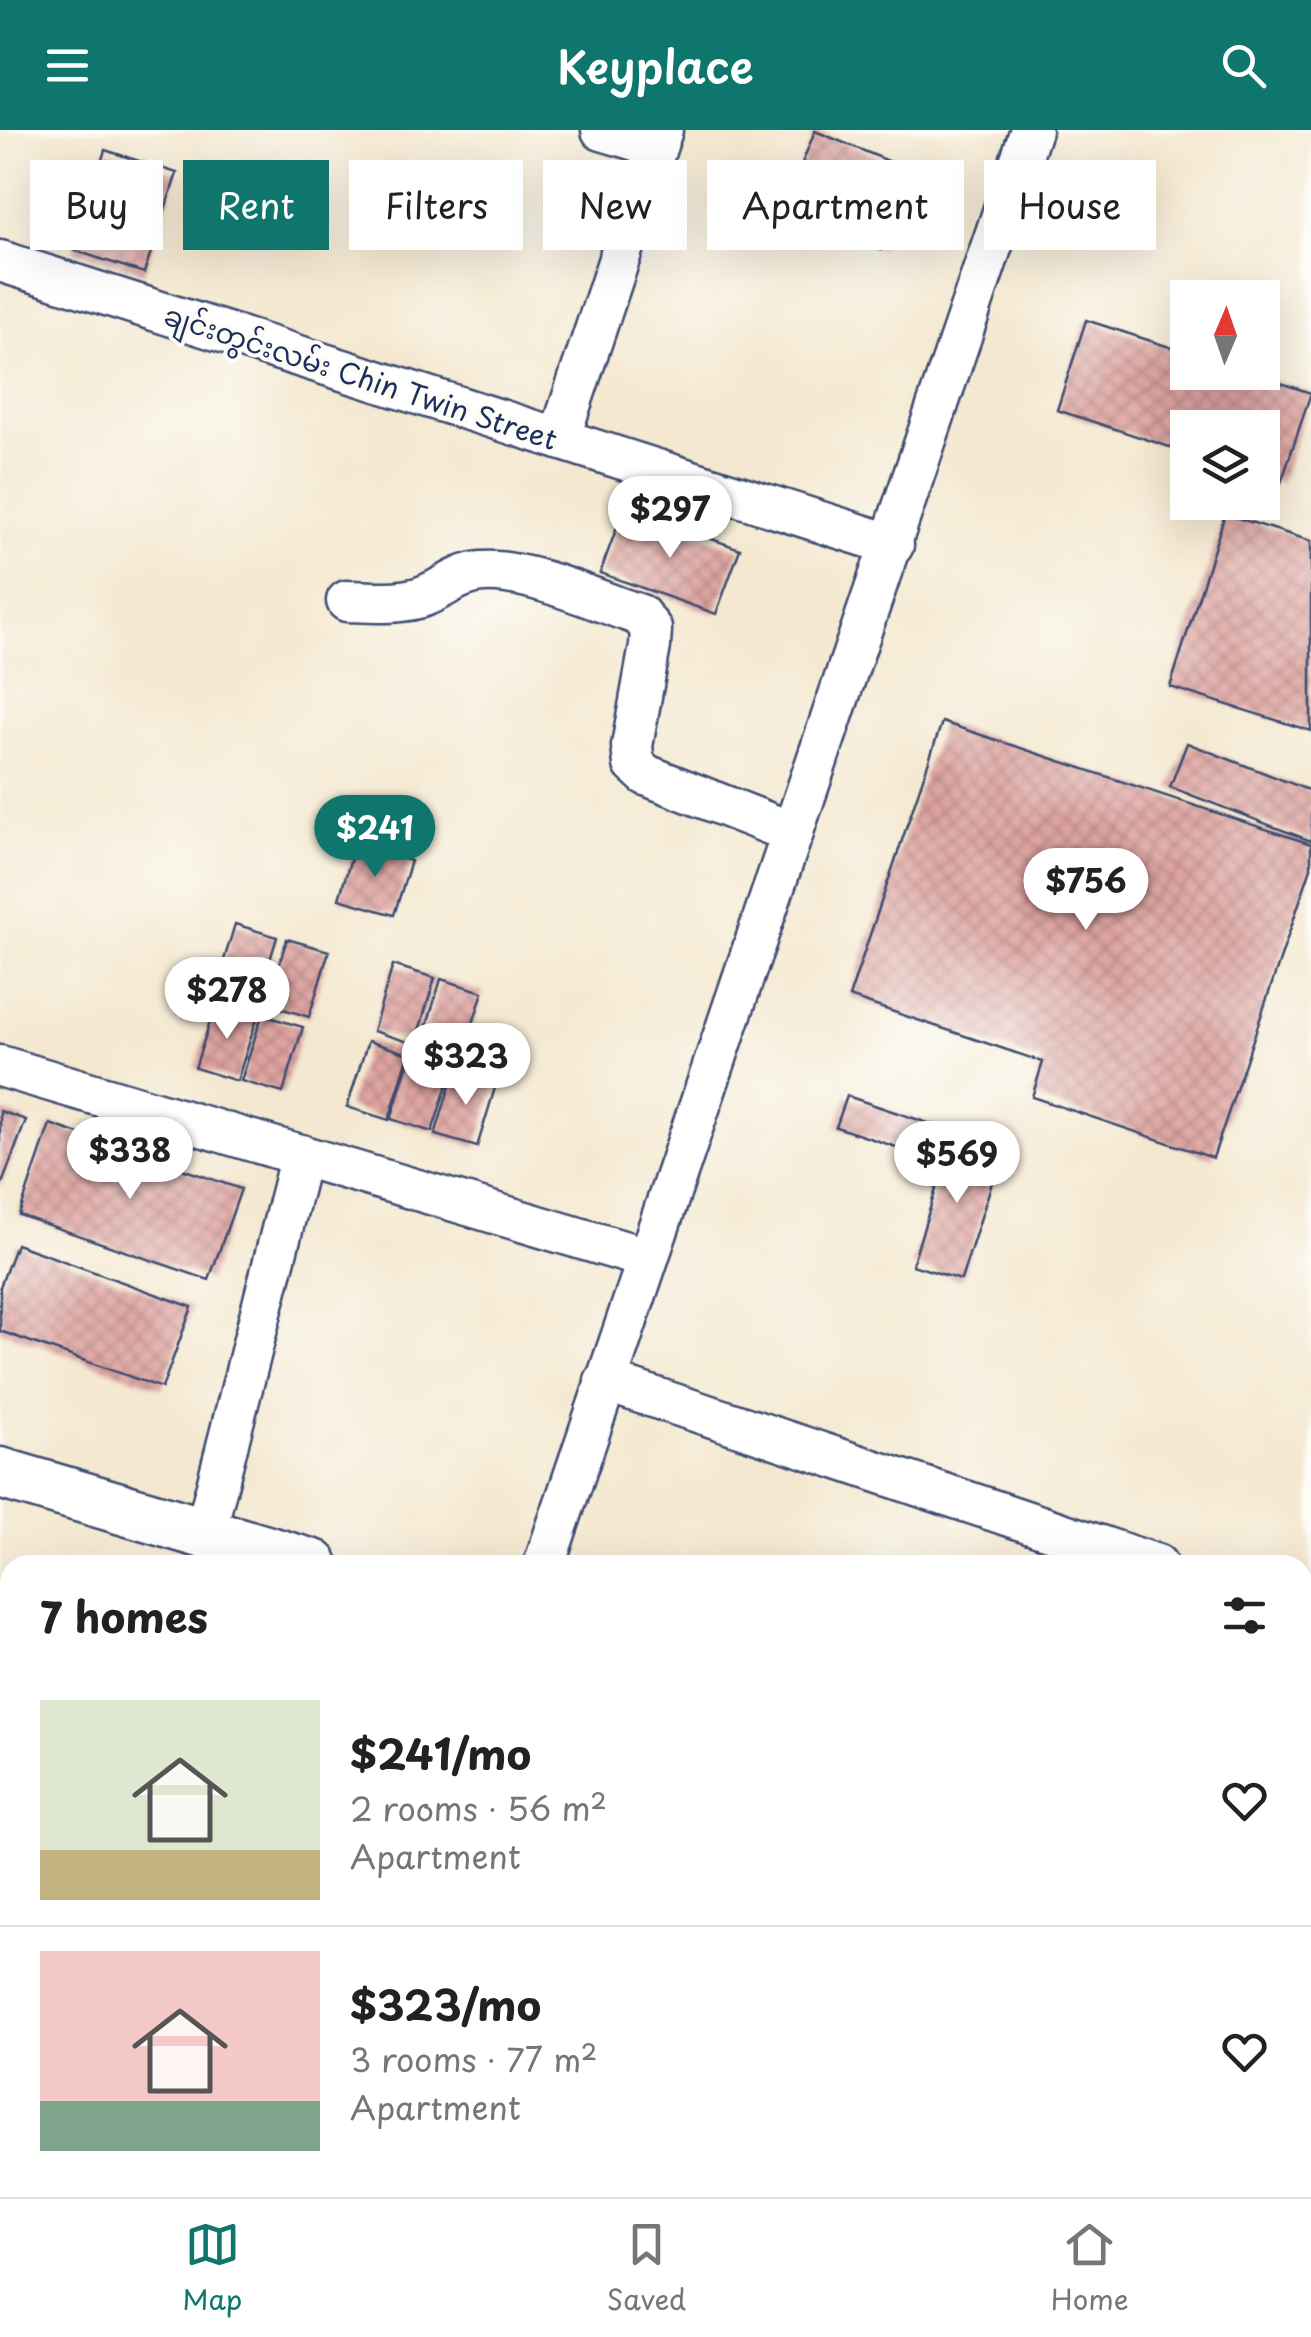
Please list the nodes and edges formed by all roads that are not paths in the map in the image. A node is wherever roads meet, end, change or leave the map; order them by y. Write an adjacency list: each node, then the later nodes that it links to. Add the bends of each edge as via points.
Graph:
1 (602, 130): 3 (street)
2 (1031, 130): 6 (street)
3 (659, 138): 5 (street)
4 (0, 261): 5 (street, ချင်းတွင်းလမ်း Chin Twin Street)
5 (559, 439): 6 (street, ချင်းတွင်းလမ်း Chin Twin Street)
6 (893, 545): 8 (street)
7 (347, 601): 8 (street, via 420,598 480,572 512,572 640,615 651,629 634,764 646,775)
8 (793, 834): 11 (street)
9 (0, 1066): 10 (street)
10 (301, 1155): 11 (street); 14 (street)
11 (646, 1258): 12 (street)
12 (605, 1381): 16 (street); 17 (street)
13 (0, 1474): 14 (main road)
14 (205, 1533): 15 (main road)
15 (279, 1555)
16 (547, 1555)
17 (1127, 1555)

